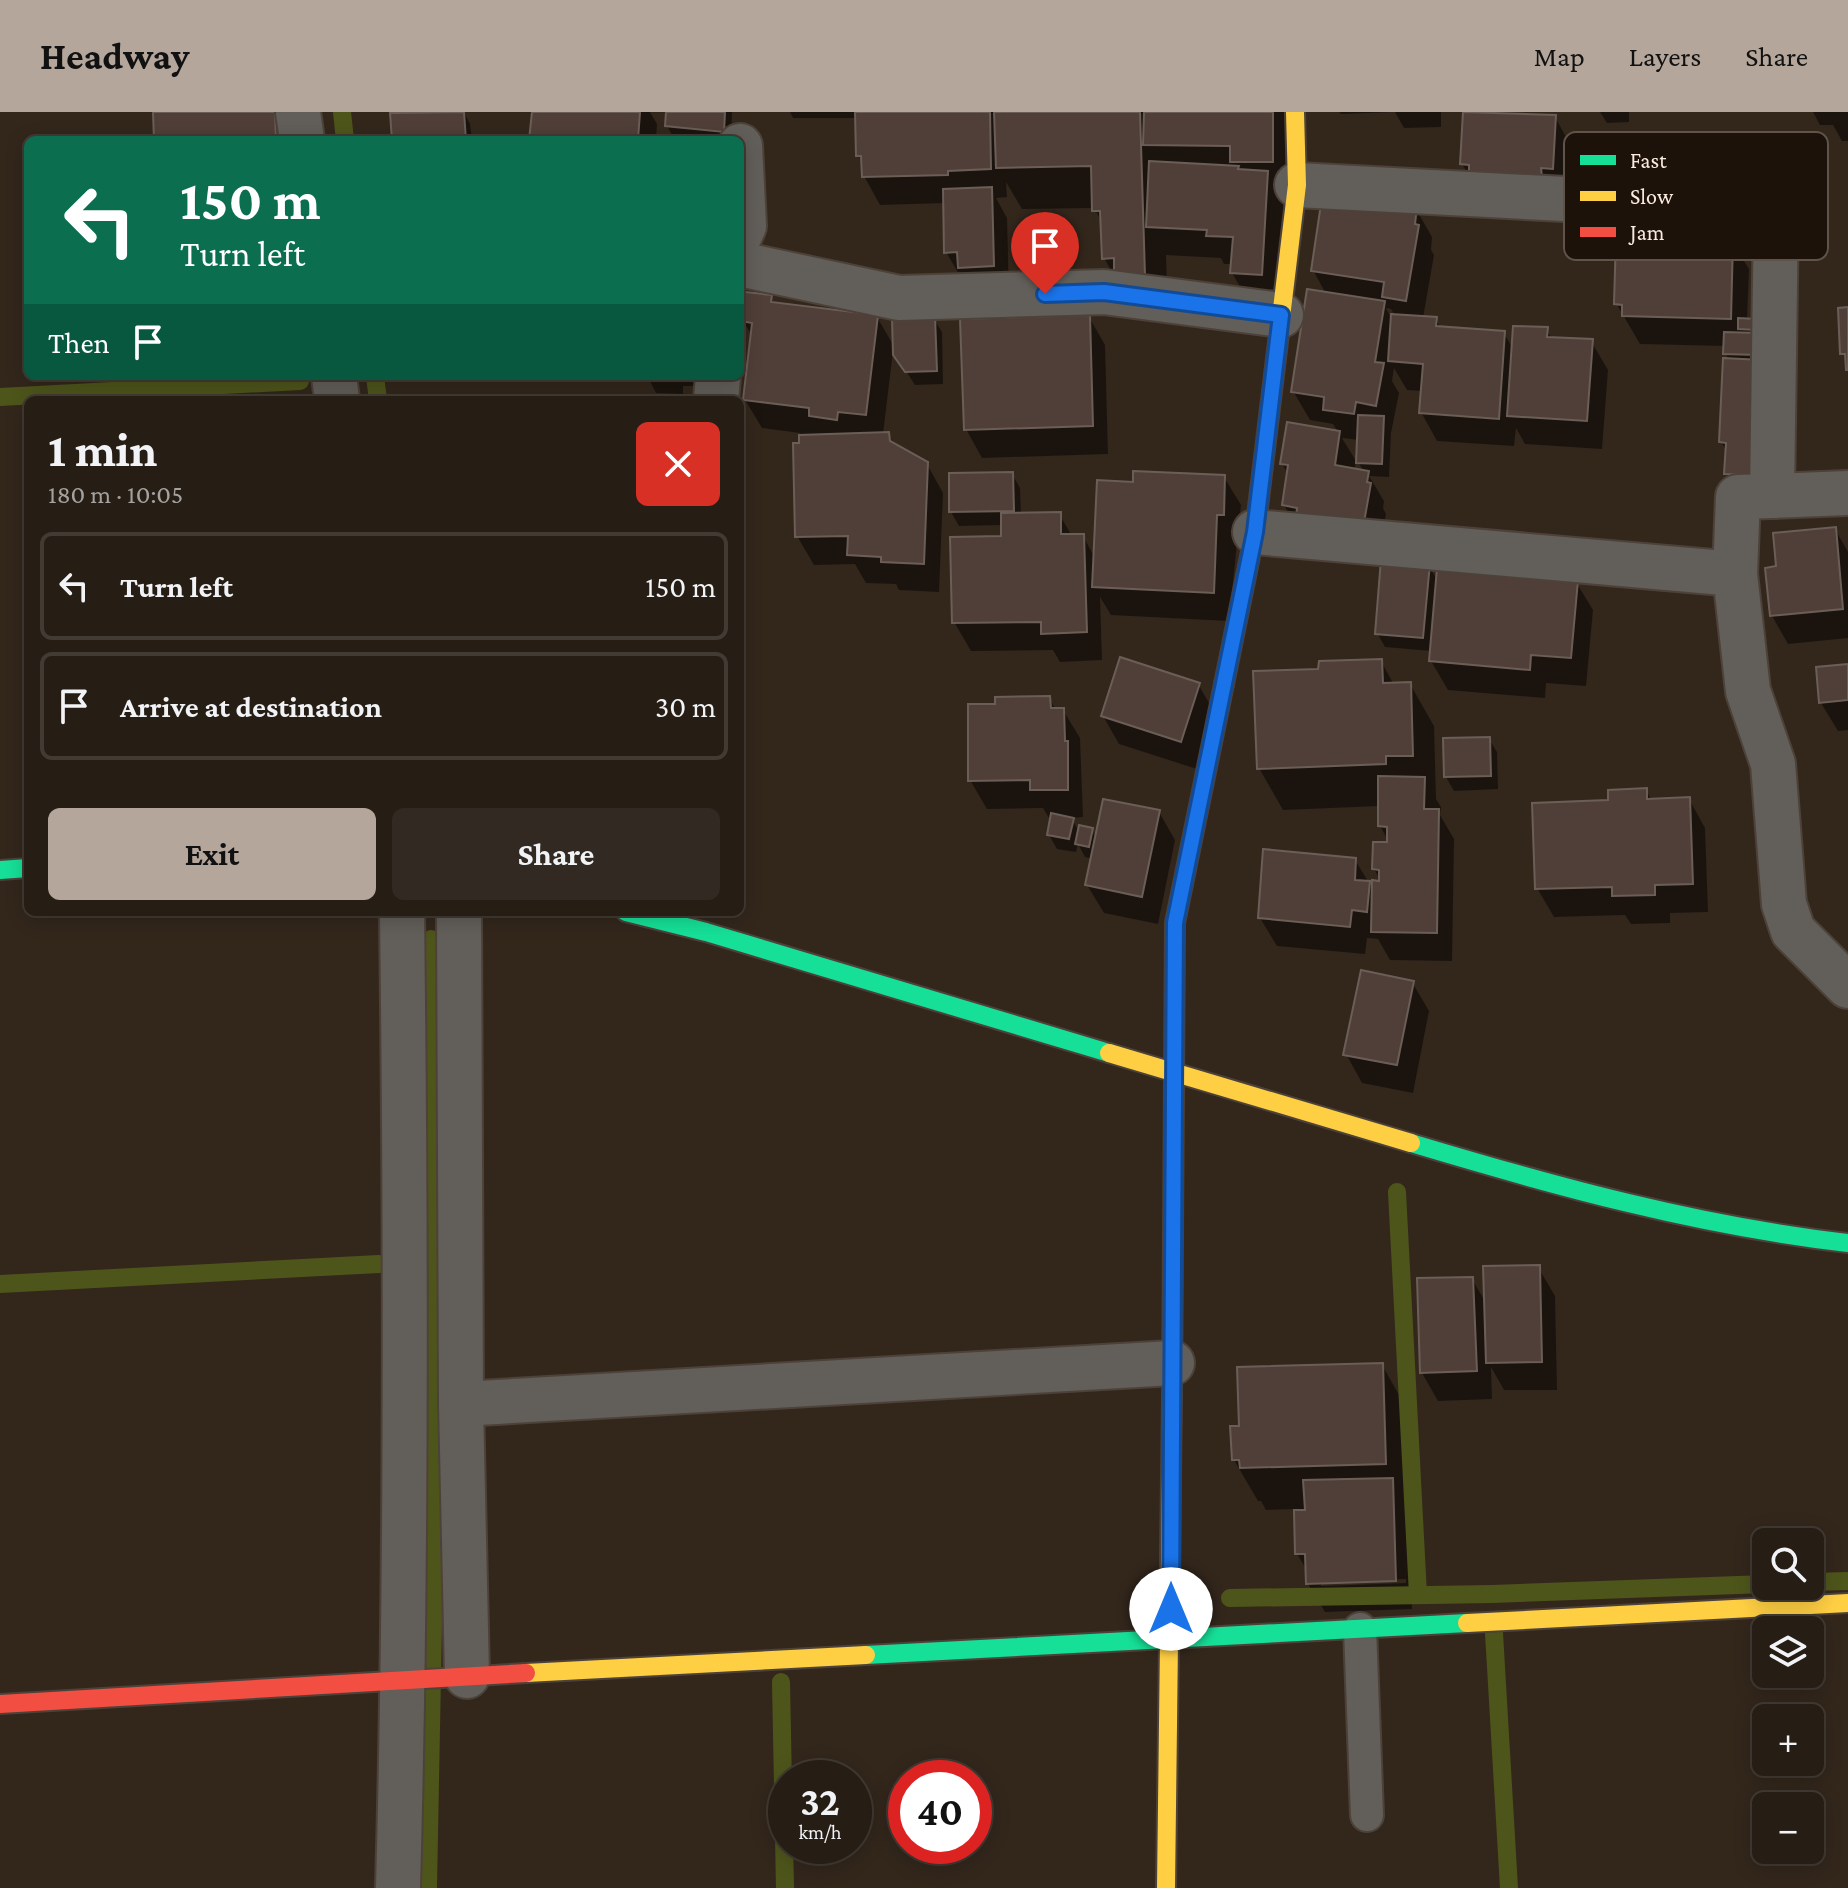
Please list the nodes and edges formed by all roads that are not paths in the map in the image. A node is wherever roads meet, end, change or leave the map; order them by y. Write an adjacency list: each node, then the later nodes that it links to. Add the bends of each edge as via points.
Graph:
1 (298, 112): 4 (street)
2 (738, 112): 5 (street)
3 (1295, 112): 6 (street)
4 (301, 136)
5 (740, 136)
6 (1297, 185): 7 (street); 10 (street)
7 (1564, 199)
8 (1775, 260): 12 (street)
9 (744, 265): 10 (street, via 899,298 1104,292)
10 (1281, 315): 13 (street)
11 (1848, 493): 12 (street)
12 (1772, 496): 14 (street, via 1738,497)
13 (1255, 532): 14 (street); 22 (street, via 1175,923)
14 (1735, 574): 21 (street, via 1748,691 1773,764 1784,904 1793,931)
15 (24, 868): 16 (street)
16 (0, 870)
17 (402, 916): 29 (street, via 407,1256)
18 (459, 916): 25 (street)
19 (658, 916): 20 (street)
20 (707, 922): 22 (street)
21 (1848, 986)
22 (1172, 1071): 23 (street, via 1609,1199 1795,1238); 24 (street)
23 (1848, 1243)
24 (1172, 1363): 25 (street); 28 (street)
25 (461, 1404): 29 (street)
26 (1848, 1603): 27 (street)
27 (1360, 1629): 28 (street); 31 (lane)
28 (1170, 1640): 29 (street); 33 (street)
29 (433, 1678): 30 (street); 32 (street)
30 (0, 1704)
31 (1367, 1815)
32 (398, 1888)
33 (1166, 1888)

